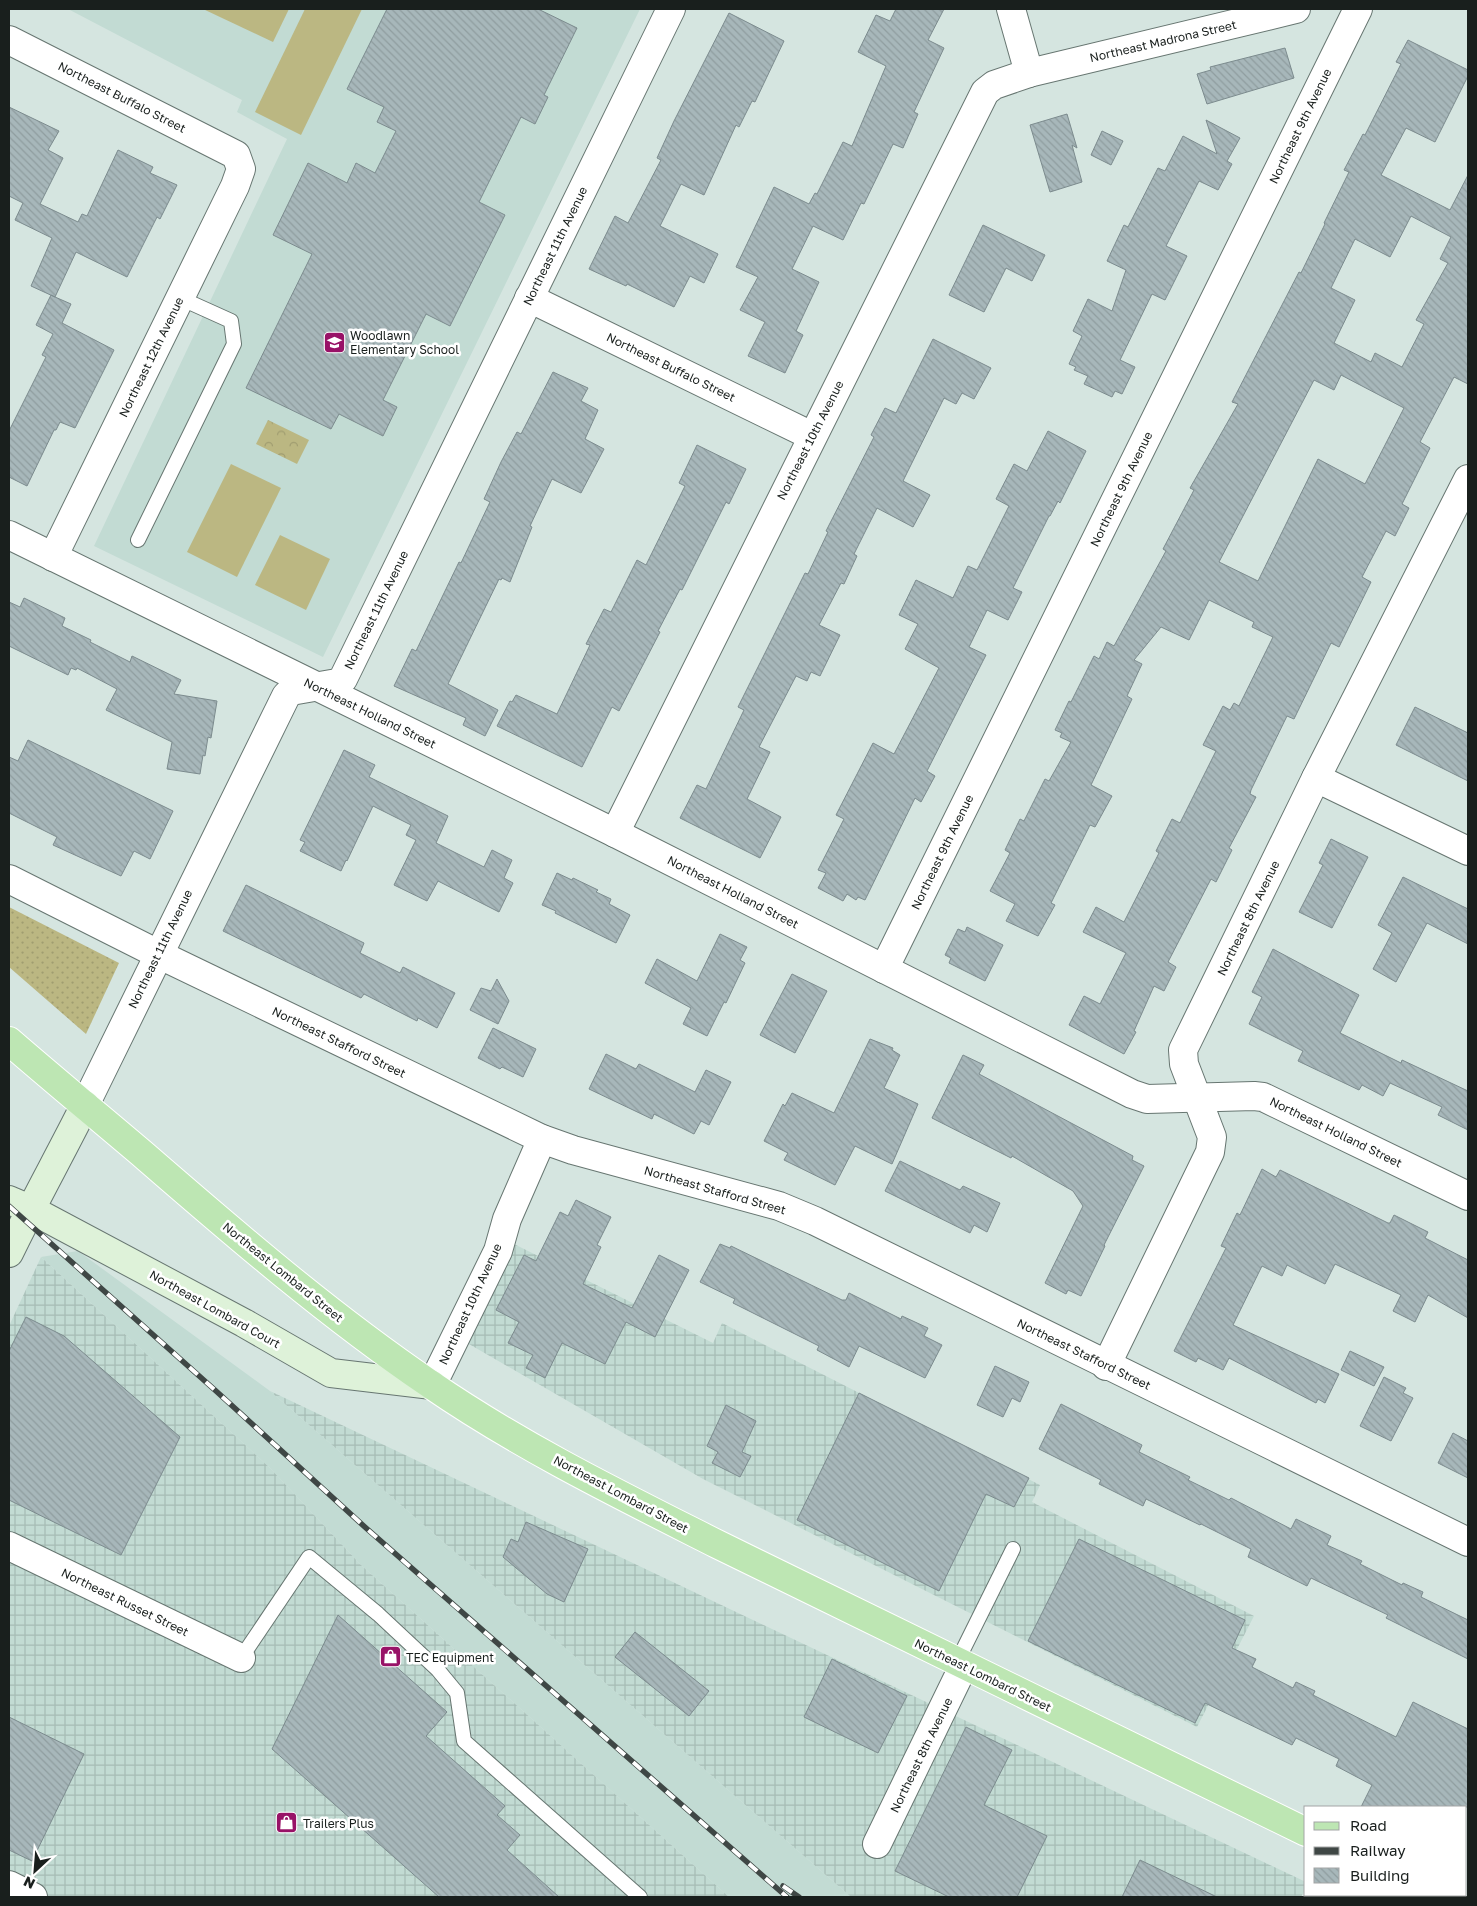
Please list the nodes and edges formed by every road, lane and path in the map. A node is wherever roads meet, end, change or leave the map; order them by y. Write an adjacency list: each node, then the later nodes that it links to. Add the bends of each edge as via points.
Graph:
1 (671, 9): 9 (street, Northeast 11th Avenue)
2 (1011, 9): 6 (street)
3 (1296, 9): 6 (street, Northeast Madrona Street)
4 (1358, 9): 21 (street, Northeast 9th Avenue)
5 (9, 40): 7 (street, Northeast Buffalo Street)
6 (1029, 73): 10 (street, Northeast 10th Avenue, via 994,85 985,92)
7 (236, 155): 8 (street, Northeast 12th Avenue, via 241,169 235,186)
8 (180, 298): 13 (lane, via 232,321 234,344); 14 (street, Northeast 12th Avenue)
9 (529, 298): 10 (street, Northeast Buffalo Street); 15 (street, Northeast 11th Avenue, via 343,679)
10 (812, 436): 17 (street, Northeast 10th Avenue)
11 (1466, 490): 16 (street, Northeast 8th Avenue)
12 (9, 535): 14 (street, Northeast Holland Street)
13 (138, 540)
14 (53, 557): 15 (street, Northeast Holland Street)
15 (317, 687): 17 (street, Northeast Holland Street); 20 (street, Northeast 11th Avenue, via 291,691 286,696)
16 (1316, 778): 18 (street); 23 (street, Northeast 8th Avenue, via 1183,1050 1184,1064)
17 (615, 833): 21 (street, Northeast Holland Street)
18 (1468, 851)
19 (9, 879): 20 (street, Northeast Stafford Street)
20 (158, 954): 24 (street, Northeast 11th Avenue); 25 (street, Northeast Stafford Street)
21 (884, 969): 23 (street, Northeast Holland Street, via 1132,1094 1147,1099)
22 (9, 1040): 24 (main road, Northeast Lombard Street)
23 (1197, 1098): 26 (street, Northeast Holland Street, via 1263,1097); 29 (street, Northeast 8th Avenue, via 1212,1137 1210,1152)
24 (84, 1105): 27 (street, Northeast 11th Avenue, via 61,1155); 30 (main road, Northeast Lombard Street, via 261,1256 377,1347)
25 (542, 1140): 29 (street, Northeast Stafford Street, via 779,1206); 30 (street, Northeast 10th Avenue, via 507,1219 498,1251)
26 (1468, 1196)
27 (19, 1204): 28 (street, Northeast 11th Avenue); 30 (street, Northeast Lombard Court, via 244,1323 331,1373)
28 (9, 1253)
29 (1106, 1366): 31 (street, Northeast Stafford Street)
30 (432, 1385): 35 (main road, Northeast Lombard Street, via 507,1432 652,1511)
31 (1468, 1542)
32 (9, 1546): 34 (street, Northeast Russet Street)
33 (1013, 1548): 35 (lane)
34 (241, 1658): 38 (lane, via 309,1557 378,1614 438,1670 457,1693 464,1741)
35 (961, 1664): 36 (main road, Northeast Lombard Street); 37 (street, Northeast 8th Avenue)
36 (1304, 1831)
37 (877, 1844)
38 (640, 1897)

